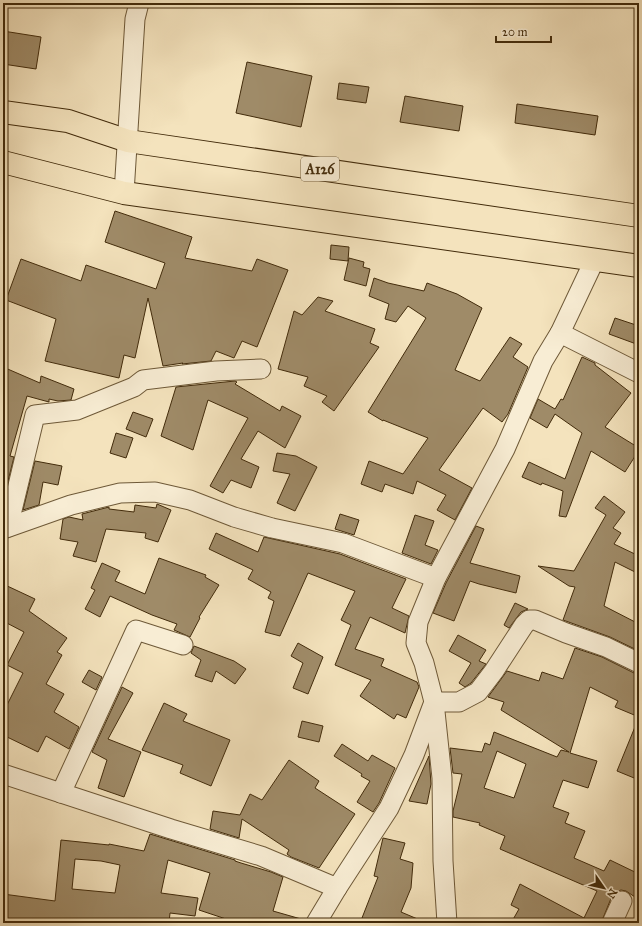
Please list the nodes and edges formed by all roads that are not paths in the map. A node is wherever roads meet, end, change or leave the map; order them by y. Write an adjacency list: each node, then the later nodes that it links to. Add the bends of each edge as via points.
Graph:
1 (139, 3): 3 (street, via 135,19)
2 (3, 112): 3 (highway, A126, via 68,121)
3 (128, 141): 5 (street); 6 (highway, A126)
4 (3, 162): 5 (highway)
5 (124, 193): 7 (highway)
6 (639, 216)
7 (595, 259): 8 (highway); 9 (street)
8 (639, 266)
9 (560, 333): 11 (street); 13 (street, via 544,361 505,450)
10 (261, 369): 12 (street, via 216,371 143,380 134,387 76,410 35,415)
11 (639, 373)
12 (5, 528): 13 (street, via 71,505 120,493 155,492 190,500 272,528 343,543)
13 (436, 578): 16 (street, via 418,622 416,643)
14 (183, 645): 18 (street, via 136,630)
15 (639, 663): 16 (street, via 606,647 529,620 478,692 460,702)
16 (434, 702): 19 (street, via 390,808); 22 (street, via 442,778)
17 (3, 774): 18 (street)
18 (61, 793): 19 (street, via 261,856)
19 (337, 888): 21 (street)
20 (622, 901): 23 (street)
21 (316, 923)
22 (447, 923)
23 (612, 923)

